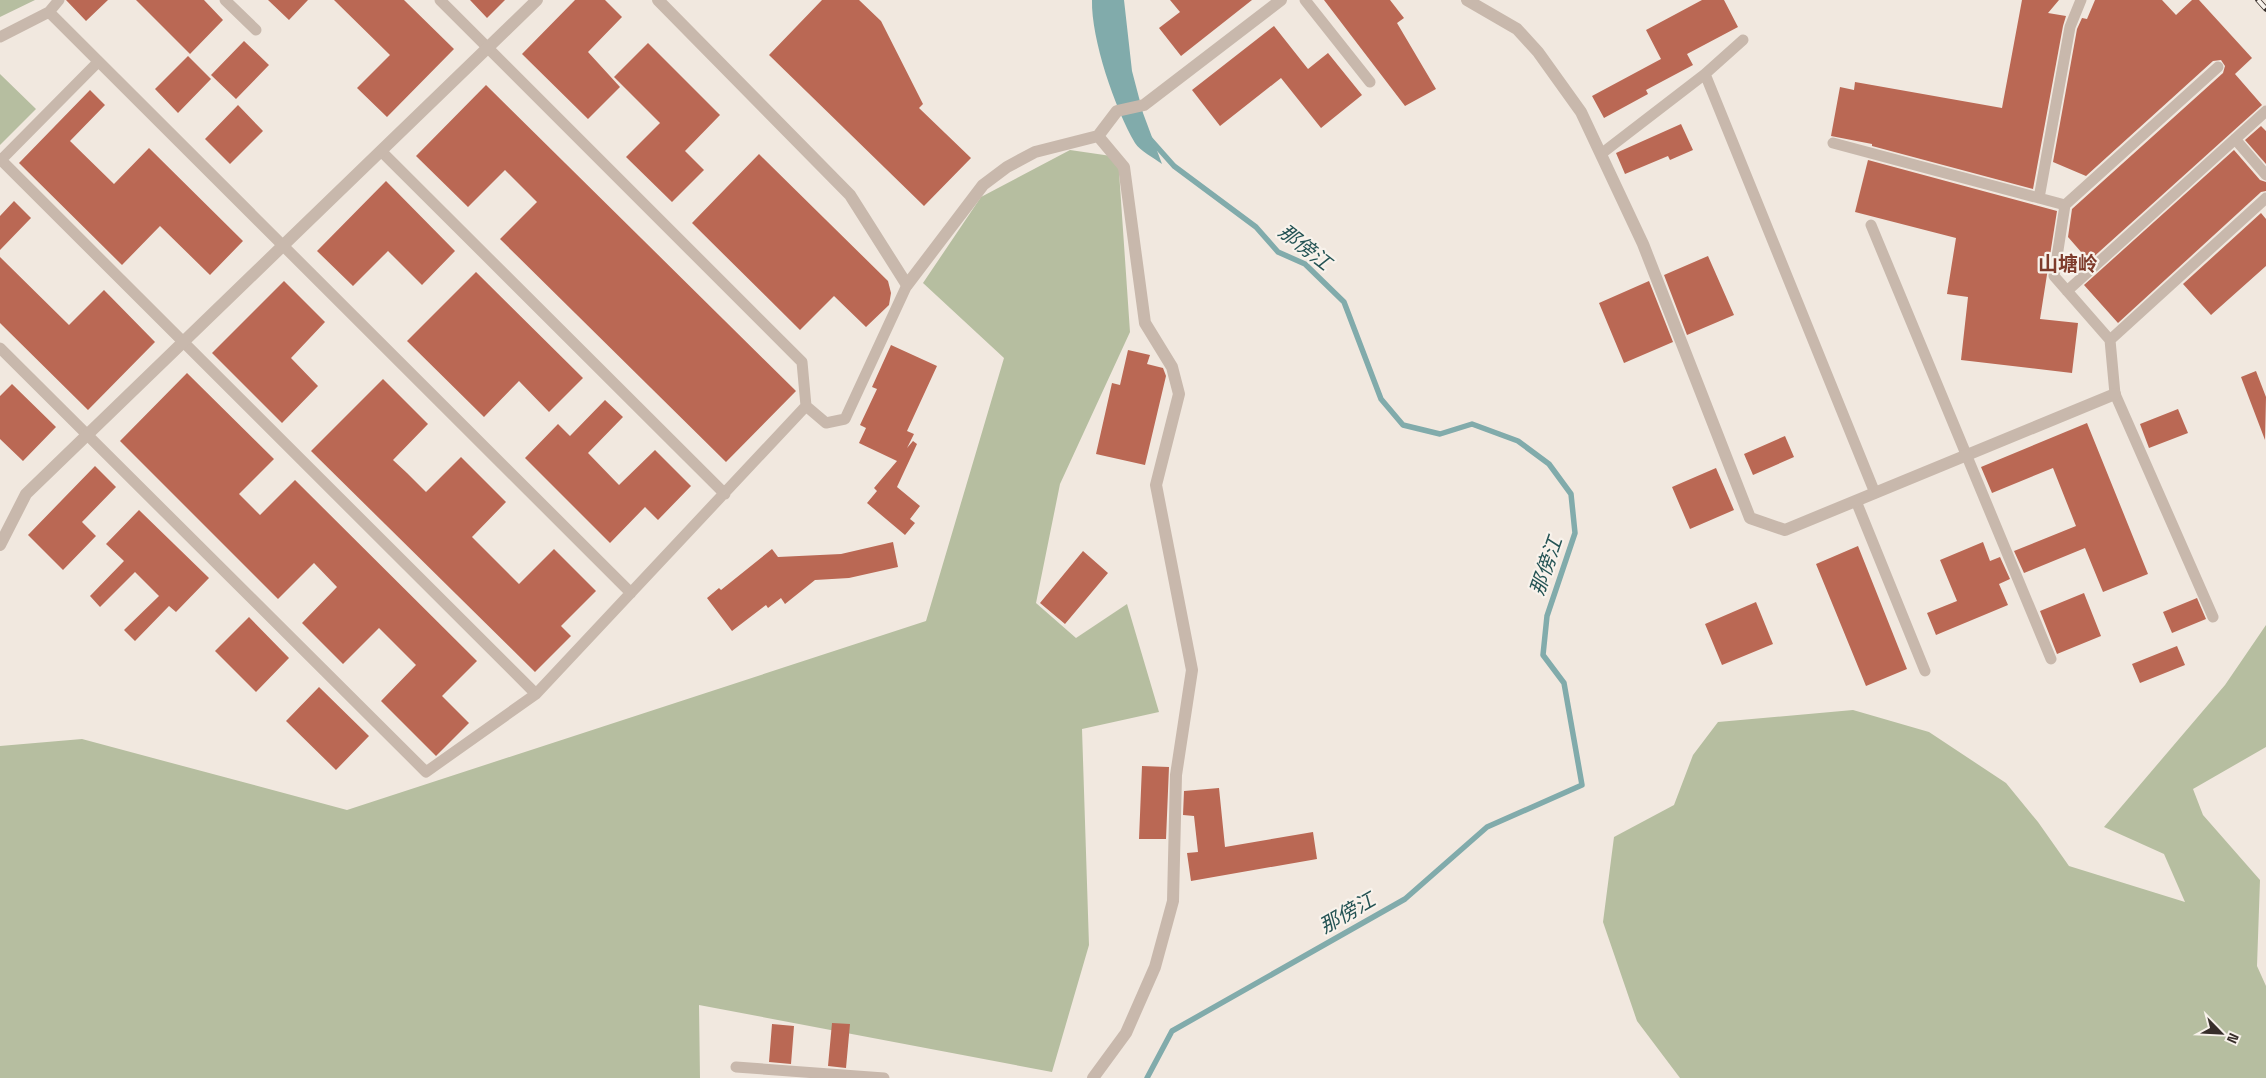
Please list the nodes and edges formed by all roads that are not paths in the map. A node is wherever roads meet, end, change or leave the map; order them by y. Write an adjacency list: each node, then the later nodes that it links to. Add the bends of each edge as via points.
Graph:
1 (59, 0): 10 (lane)
2 (226, 0): 11 (lane)
3 (440, 0): 14 (lane)
4 (537, 0): 14 (street)
5 (658, 0): 32 (street, via 850,195)
6 (1281, 0): 20 (street, via 1144,105 1117,111)
7 (1305, 0): 18 (lane)
8 (1467, 0): 24 (street, via 1517,29 1538,52 1581,112)
9 (2081, 0): 27 (lane, via 2070,26)
10 (49, 12): 12 (lane); 15 (lane)
11 (256, 30)
12 (0, 37)
13 (1743, 40): 17 (lane)
14 (488, 48): 23 (street); 38 (lane, via 802,362)
15 (98, 62): 25 (lane); 31 (lane)
16 (2218, 67): 29 (lane)
17 (1706, 74): 24 (lane); 41 (lane)
18 (1370, 82)
19 (2266, 111): 21 (lane)
20 (1098, 136): 32 (street, via 1035,152 1007,167 984,185); 52 (street, via 1124,167 1144,323 1172,367 1179,394 1156,485 1192,670 1176,775 1173,901 1155,967 1126,1033)
21 (2235, 139): 26 (lane); 33 (lane)
22 (1833, 143): 27 (lane)
23 (381, 151): 31 (street); 42 (lane)
24 (1601, 154): 43 (street, via 1643,244 1750,518 1785,530)
25 (1, 161): 35 (lane)
26 (2266, 174)
27 (2039, 198): 29 (lane)
28 (2266, 198): 34 (lane)
29 (2065, 205): 33 (lane, via 2054,276)
30 (1871, 225): 40 (lane)
31 (283, 246): 35 (street); 45 (lane)
32 (907, 285): 38 (lane, via 845,419 826,422)
33 (2067, 291): 34 (lane)
34 (2110, 340): 37 (lane)
35 (184, 342): 39 (street); 49 (lane)
36 (0, 348): 39 (lane)
37 (2115, 394): 40 (street); 46 (lane)
38 (806, 406): 42 (lane)
39 (88, 435): 44 (street, via 26,494); 49 (lane, via 426,772)
40 (1966, 455): 41 (street); 47 (lane)
41 (1875, 493): 43 (street)
42 (725, 494): 45 (lane)
43 (1856, 501): 48 (lane)
44 (0, 545)
45 (631, 593): 49 (lane)
46 (2213, 616)
47 (2051, 660)
48 (1925, 671)
49 (536, 694)
50 (736, 1067): 51 (lane)
51 (884, 1078)
52 (1093, 1078)

